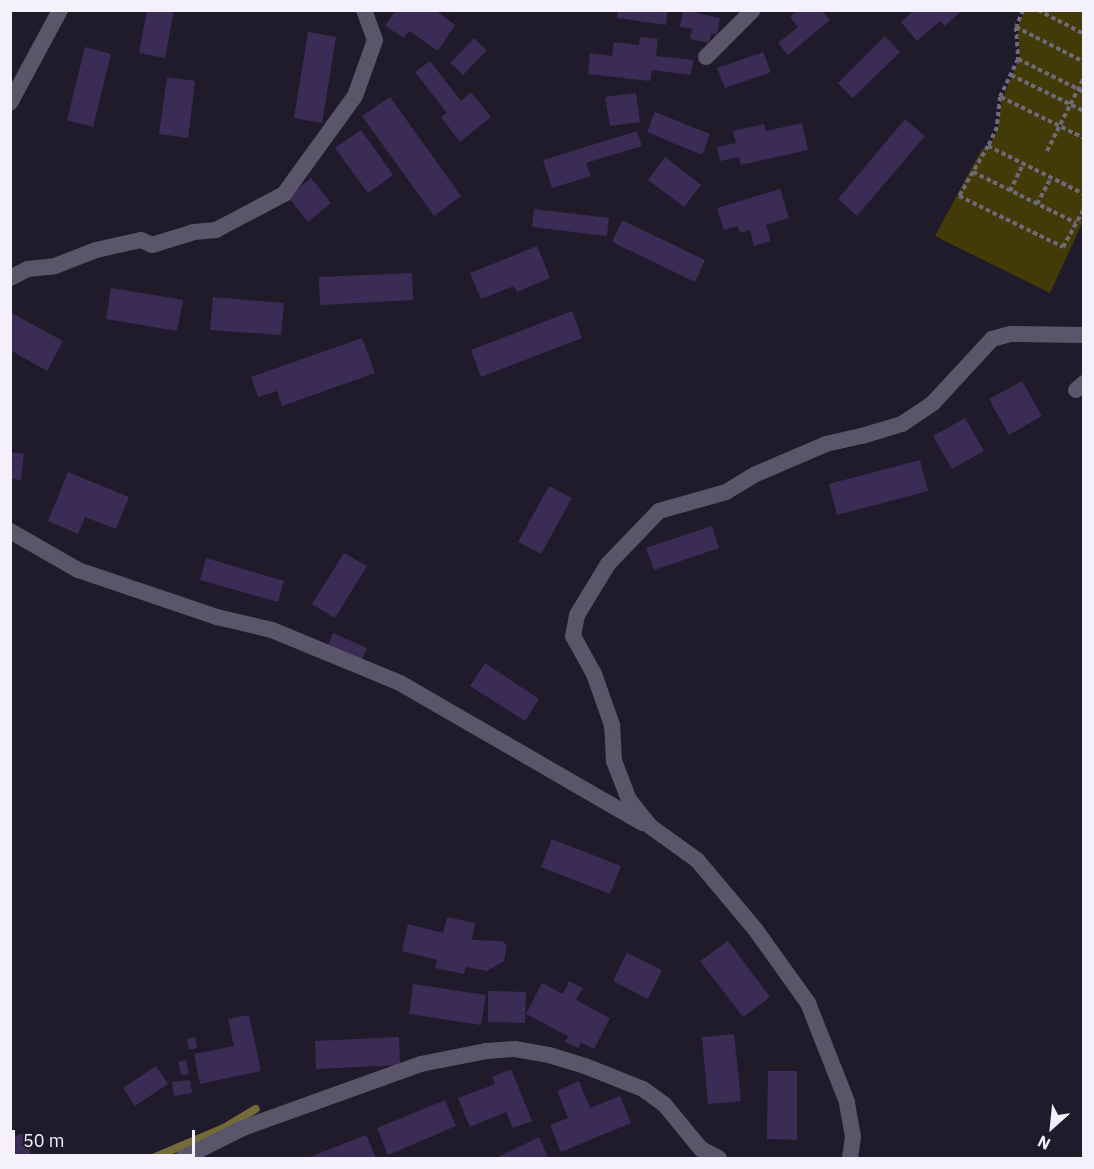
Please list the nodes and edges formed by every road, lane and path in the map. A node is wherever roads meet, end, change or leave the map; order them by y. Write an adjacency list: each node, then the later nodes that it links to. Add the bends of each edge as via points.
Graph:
1 (60, 10): 16 (street)
2 (364, 10): 31 (street, via 375,40 355,96 284,194 216,230 194,232 152,245 141,240 96,250)
3 (753, 10): 8 (street)
4 (1023, 10): 6 (path)
5 (1038, 10): 7 (path)
6 (1016, 27): 9 (path); 10 (path)
7 (1083, 34)
8 (706, 57)
9 (1018, 58): 11 (path); 13 (path)
10 (1083, 62)
11 (1011, 75): 15 (path); 17 (path)
12 (1083, 77): 13 (path)
13 (1078, 89): 14 (path); 17 (path)
14 (1083, 92)
15 (1000, 97): 19 (path); 21 (path, via 997,127)
16 (10, 103)
17 (1070, 104): 18 (path); 19 (path)
18 (1083, 111)
19 (1059, 126): 20 (path); 22 (path)
20 (1083, 138)
21 (988, 146): 23 (path); 24 (path)
22 (1047, 151)
23 (1023, 164): 25 (path); 26 (path)
24 (973, 172): 26 (path); 30 (path, via 959,196 1064,247)
25 (1051, 177): 27 (path); 28 (path)
26 (1010, 191): 28 (path)
27 (1083, 194)
28 (1037, 204): 30 (path)
29 (1083, 209): 30 (path)
30 (1076, 223)
31 (10, 278)
32 (1083, 335): 34 (street, via 1011,334 992,339 933,403 902,424 826,444 756,474 726,492 659,511 608,564 582,604 573,636 594,674 612,725 614,761 629,800)
33 (10, 531): 34 (street, via 78,570 218,617 272,630 400,682)
34 (651, 827): 37 (street, via 697,860 808,1003 847,1102 853,1137)
35 (183, 1158): 36 (street, via 243,1128 411,1068 515,1048 585,1066 643,1089 664,1104 701,1149)
36 (719, 1158)
37 (850, 1158)

